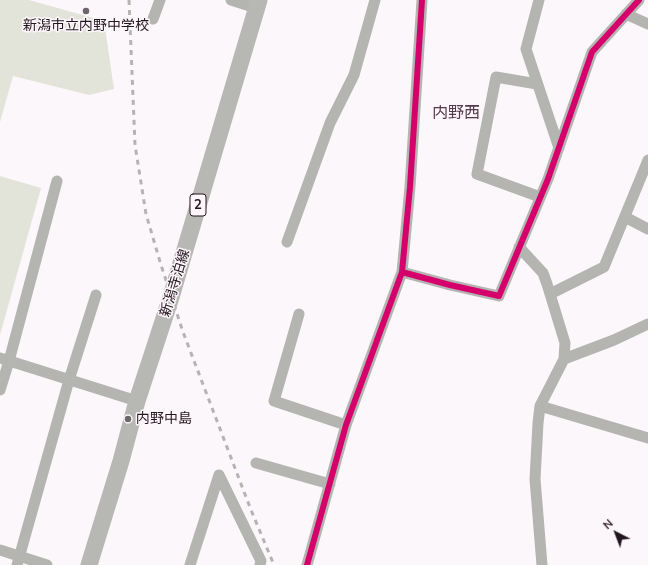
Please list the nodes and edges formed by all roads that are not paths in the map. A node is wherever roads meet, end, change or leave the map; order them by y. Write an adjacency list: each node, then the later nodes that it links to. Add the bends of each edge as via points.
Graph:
1 (160, 0): 9 (street)
2 (231, 0): 7 (street)
3 (375, 0): 18 (street, via 354,75 330,123)
4 (422, 0): 20 (street)
5 (539, 0): 11 (street, via 526,49)
6 (639, 0): 8 (street)
7 (257, 4): 29 (main road, 新潟寺泊線 / 2, via 171,296)
8 (626, 14): 10 (street); 12 (street, via 592,52)
9 (153, 19)
10 (648, 24)
11 (537, 84): 12 (street); 15 (street, via 496,77 478,174)
12 (559, 148): 15 (street)
13 (648, 160): 16 (street)
14 (57, 181): 25 (street)
15 (540, 197): 19 (street)
16 (625, 217): 17 (street); 22 (street, via 604,268)
17 (648, 229)
18 (287, 242)
19 (519, 247): 20 (street, via 499,296); 22 (street, via 543,273)
20 (402, 272): 31 (street)
21 (96, 294): 27 (street)
22 (550, 294): 26 (street, via 565,343)
23 (299, 314): 31 (street, via 274,401)
24 (648, 324): 26 (street)
25 (5, 359): 27 (street); 28 (street)
26 (564, 359): 30 (street)
27 (69, 380): 29 (street); 36 (street)
28 (0, 390)
29 (137, 401): 38 (main road, 新潟寺泊線 / 2)
30 (540, 406): 32 (street); 42 (street, via 535,479)
31 (346, 425): 34 (street)
32 (648, 438)
33 (256, 463): 34 (street)
34 (330, 484): 41 (street)
35 (0, 550): 36 (street)
36 (19, 561): 37 (street)
37 (47, 565)
38 (89, 565)
39 (190, 565): 40 (street, via 219,474 261,560)
40 (260, 565)
41 (307, 565)
42 (542, 565)

